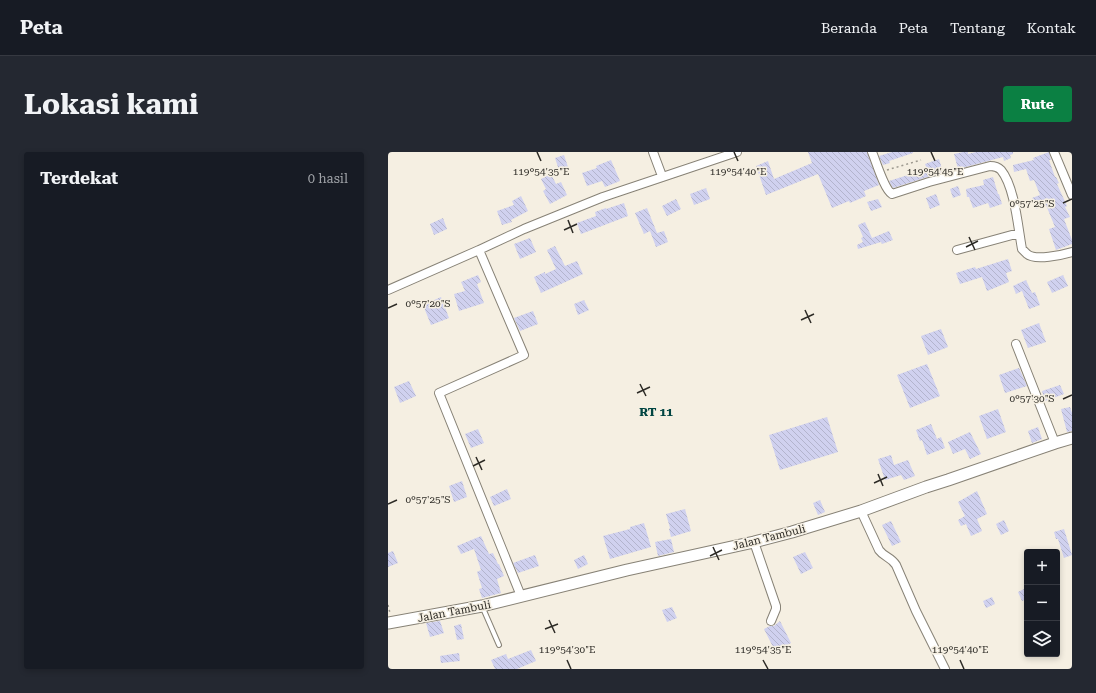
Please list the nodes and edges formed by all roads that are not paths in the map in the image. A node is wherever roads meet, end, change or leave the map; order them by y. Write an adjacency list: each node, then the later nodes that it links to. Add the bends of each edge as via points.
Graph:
1 (653, 152): 5 (street)
2 (736, 152): 5 (street)
3 (872, 152): 7 (street, via 879,172 892,194 995,166 1001,170 1009,186)
4 (1054, 152): 6 (street)
5 (662, 176): 8 (street, via 572,209)
6 (1072, 195)
7 (1019, 233): 9 (street); 10 (street, via 1022,249 1030,256 1057,256)
8 (479, 250): 11 (street); 17 (street, via 524,355 439,393)
9 (957, 250)
10 (1072, 252)
11 (388, 290)
12 (1016, 344): 14 (street)
13 (1072, 438): 14 (street, Jalan Tambuli)
14 (1055, 443): 15 (street, Jalan Tambuli)
15 (861, 511): 16 (street, Jalan Tambuli); 22 (street, via 878,550 896,565)
16 (754, 542): 17 (street, Jalan Tambuli); 19 (street, via 776,606)
17 (521, 596): 18 (street, Jalan Tambuli)
18 (482, 606): 20 (street, Jalan Tambuli); 21 (lane)
19 (771, 620)
20 (388, 623)
21 (499, 645)
22 (945, 669)

